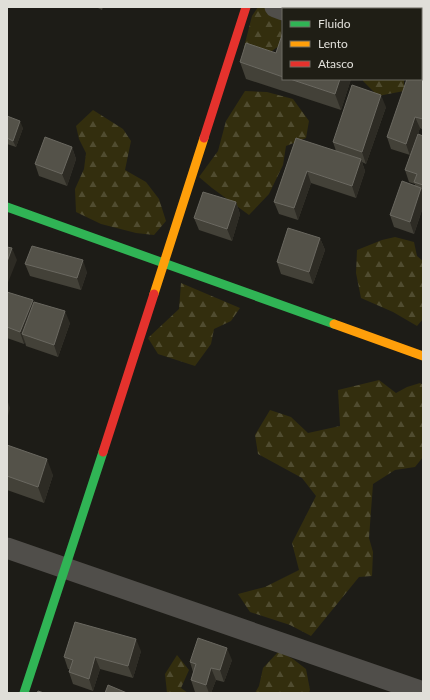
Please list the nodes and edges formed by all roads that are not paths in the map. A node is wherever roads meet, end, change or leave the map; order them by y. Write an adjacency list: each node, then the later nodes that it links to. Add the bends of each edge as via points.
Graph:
1 (246, 7): 3 (street)
2 (7, 207): 3 (street)
3 (163, 264): 4 (street); 6 (street)
4 (423, 356)
5 (7, 548): 6 (street)
6 (65, 569): 7 (street); 8 (street)
7 (423, 692)
8 (24, 693)

